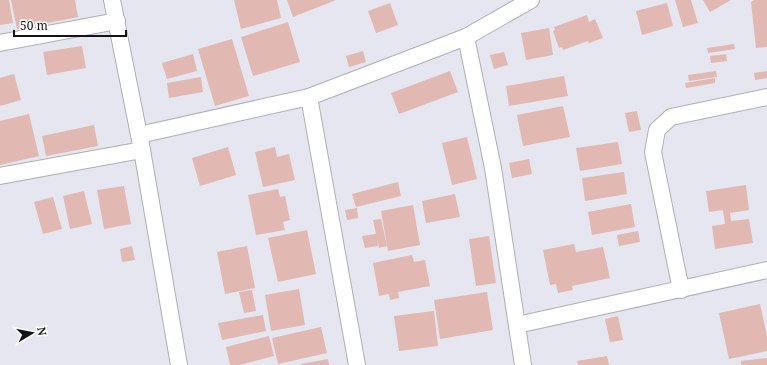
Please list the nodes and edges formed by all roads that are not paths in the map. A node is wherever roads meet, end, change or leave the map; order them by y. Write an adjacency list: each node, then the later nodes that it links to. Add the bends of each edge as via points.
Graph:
1 (112, 0): 3 (street)
2 (530, 0): 4 (street)
3 (117, 21): 5 (street); 8 (street)
4 (466, 37): 6 (street); 13 (street, via 493,168)
5 (0, 43)
6 (309, 97): 8 (street); 15 (street)
7 (767, 97): 12 (street, via 671,117 657,130 653,152)
8 (139, 134): 9 (street)
9 (142, 150): 10 (street); 14 (street)
10 (0, 176)
11 (767, 270): 12 (street)
12 (681, 290): 13 (street)
13 (517, 325): 16 (street)
14 (179, 365)
15 (357, 365)
16 (523, 365)

